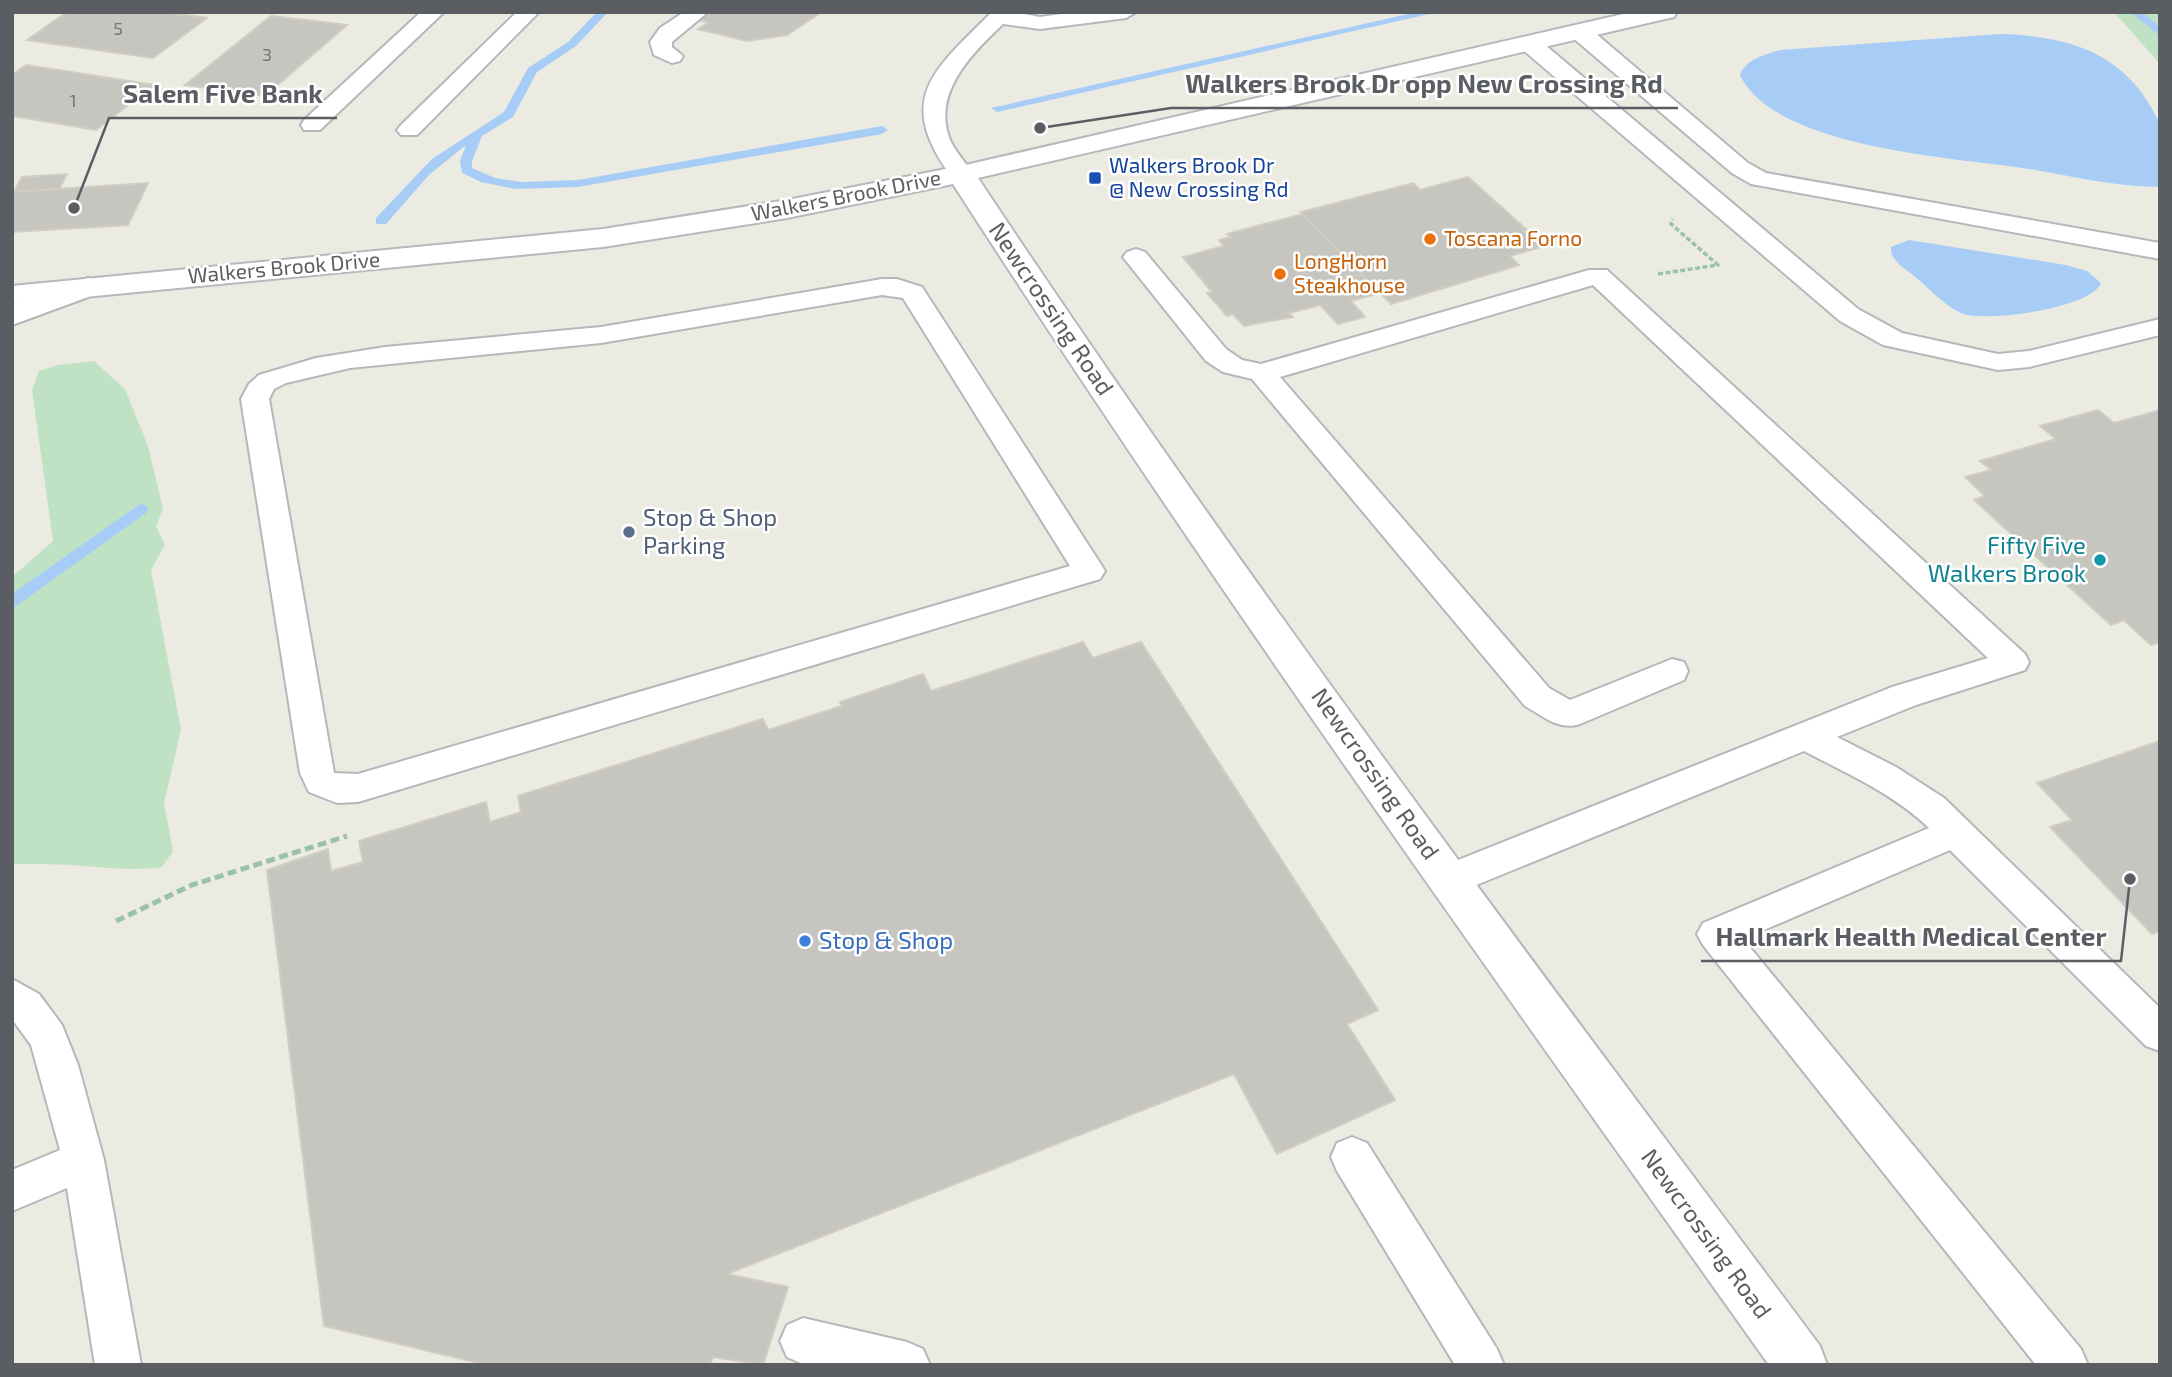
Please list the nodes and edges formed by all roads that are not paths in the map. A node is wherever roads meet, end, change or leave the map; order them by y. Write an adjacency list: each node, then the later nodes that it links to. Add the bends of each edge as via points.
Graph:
1 (434, 12): 10 (lane)
2 (529, 12): 11 (lane)
3 (698, 12): 9 (lane, via 661,42 662,50)
4 (1126, 12): 6 (lane, via 1040,23)
5 (1665, 12): 7 (street, Walkers Brook Drive)
6 (1001, 15): 13 (lane, via 974,38 948,73 933,112 937,137)
7 (1580, 32): 8 (street, Walkers Brook Drive); 12 (lane)
8 (1530, 44): 13 (street, Walkers Brook Drive); 14 (lane)
9 (672, 56)
10 (312, 125)
11 (409, 130)
12 (1740, 168): 14 (lane); 15 (lane, via 1778,184)
13 (961, 174): 17 (street, Walkers Brook Drive, via 787,209 603,238); 26 (street, Newcrossing Road, via 1065,333)
14 (1689, 179): 20 (lane, via 1849,315 1893,339 1974,359 2009,361)
15 (2160, 251)
16 (1136, 257): 22 (lane, via 1216,355 1233,366)
17 (88, 287): 18 (street, Walkers Brook Drive); 19 (street)
18 (12, 295)
19 (12, 316)
20 (2160, 327)
21 (382, 354): 21 (lane, via 559,340 882,287 906,289 913,293 1089,571 358,788 331,788 317,773 256,398 260,388 278,376)
22 (1262, 373): 23 (lane, via 1537,696 1568,715); 24 (lane, via 1598,275 2013,662 1904,696)
23 (1672, 671)
24 (1805, 736): 25 (lane, via 1884,777 1931,807); 26 (lane)
25 (1956, 832): 28 (lane); 37 (lane, via 1716,934)
26 (1451, 879): 36 (street, Newcrossing Road)
27 (12, 996): 30 (lane, via 48,1037)
28 (2160, 1034)
29 (1352, 1157): 35 (lane)
30 (83, 1160): 31 (lane); 33 (lane)
31 (12, 1191)
32 (803, 1341): 34 (lane)
33 (118, 1365)
34 (907, 1365)
35 (1481, 1365)
36 (1801, 1365)
37 (2065, 1365)

